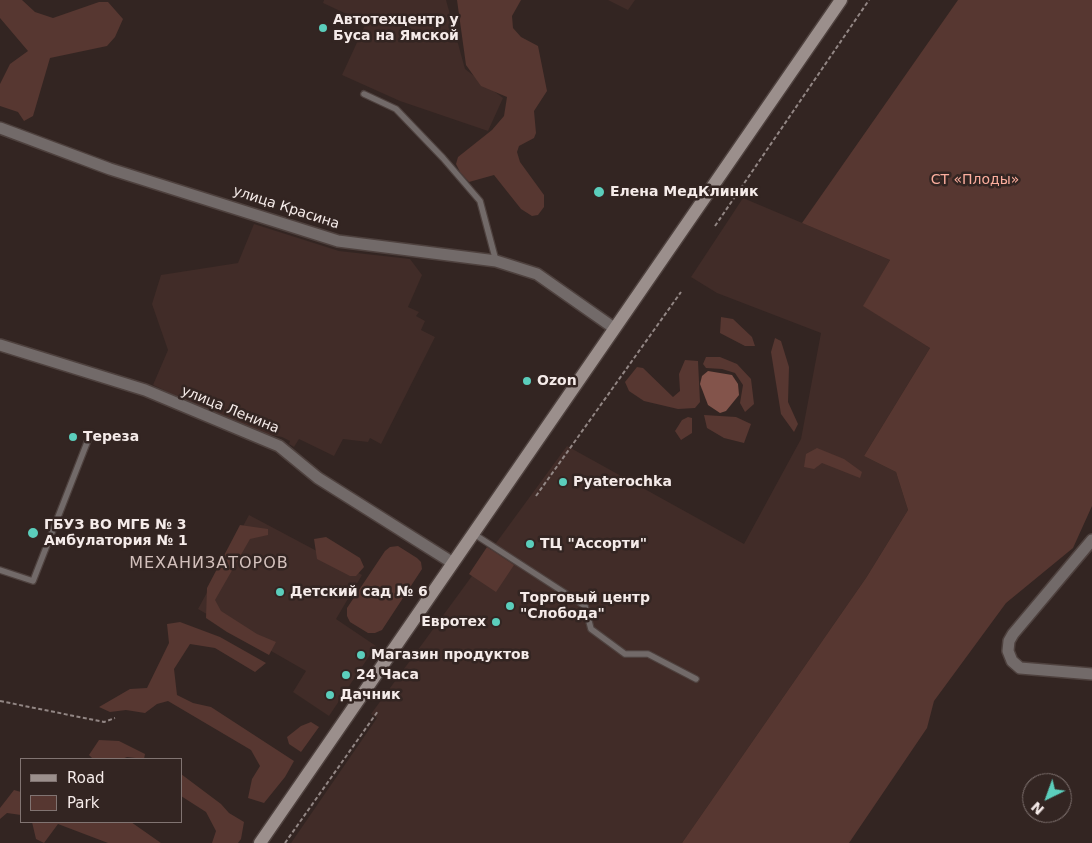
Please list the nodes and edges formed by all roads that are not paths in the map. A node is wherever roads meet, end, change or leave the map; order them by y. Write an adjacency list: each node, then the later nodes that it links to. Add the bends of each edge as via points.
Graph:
1 (838, 1): 5 (main road)
2 (364, 94): 4 (lane, via 396,109 480,201)
3 (0, 128): 4 (street, улица Красина, via 110,169 338,241)
4 (496, 262): 5 (street, улица Красина, via 537,274)
5 (614, 328): 8 (main road)
6 (0, 345): 10 (street, улица Ленина, via 145,390 279,446 318,478)
7 (90, 435): 11 (lane, via 34,581)
8 (473, 533): 10 (main road); 13 (lane, via 585,606 591,629 625,654 648,654)
9 (1092, 540): 12 (street, via 1013,634 1008,650 1012,661 1020,668)
10 (453, 563): 14 (main road)
11 (0, 570)
12 (1092, 674)
13 (696, 679)
14 (260, 843)

